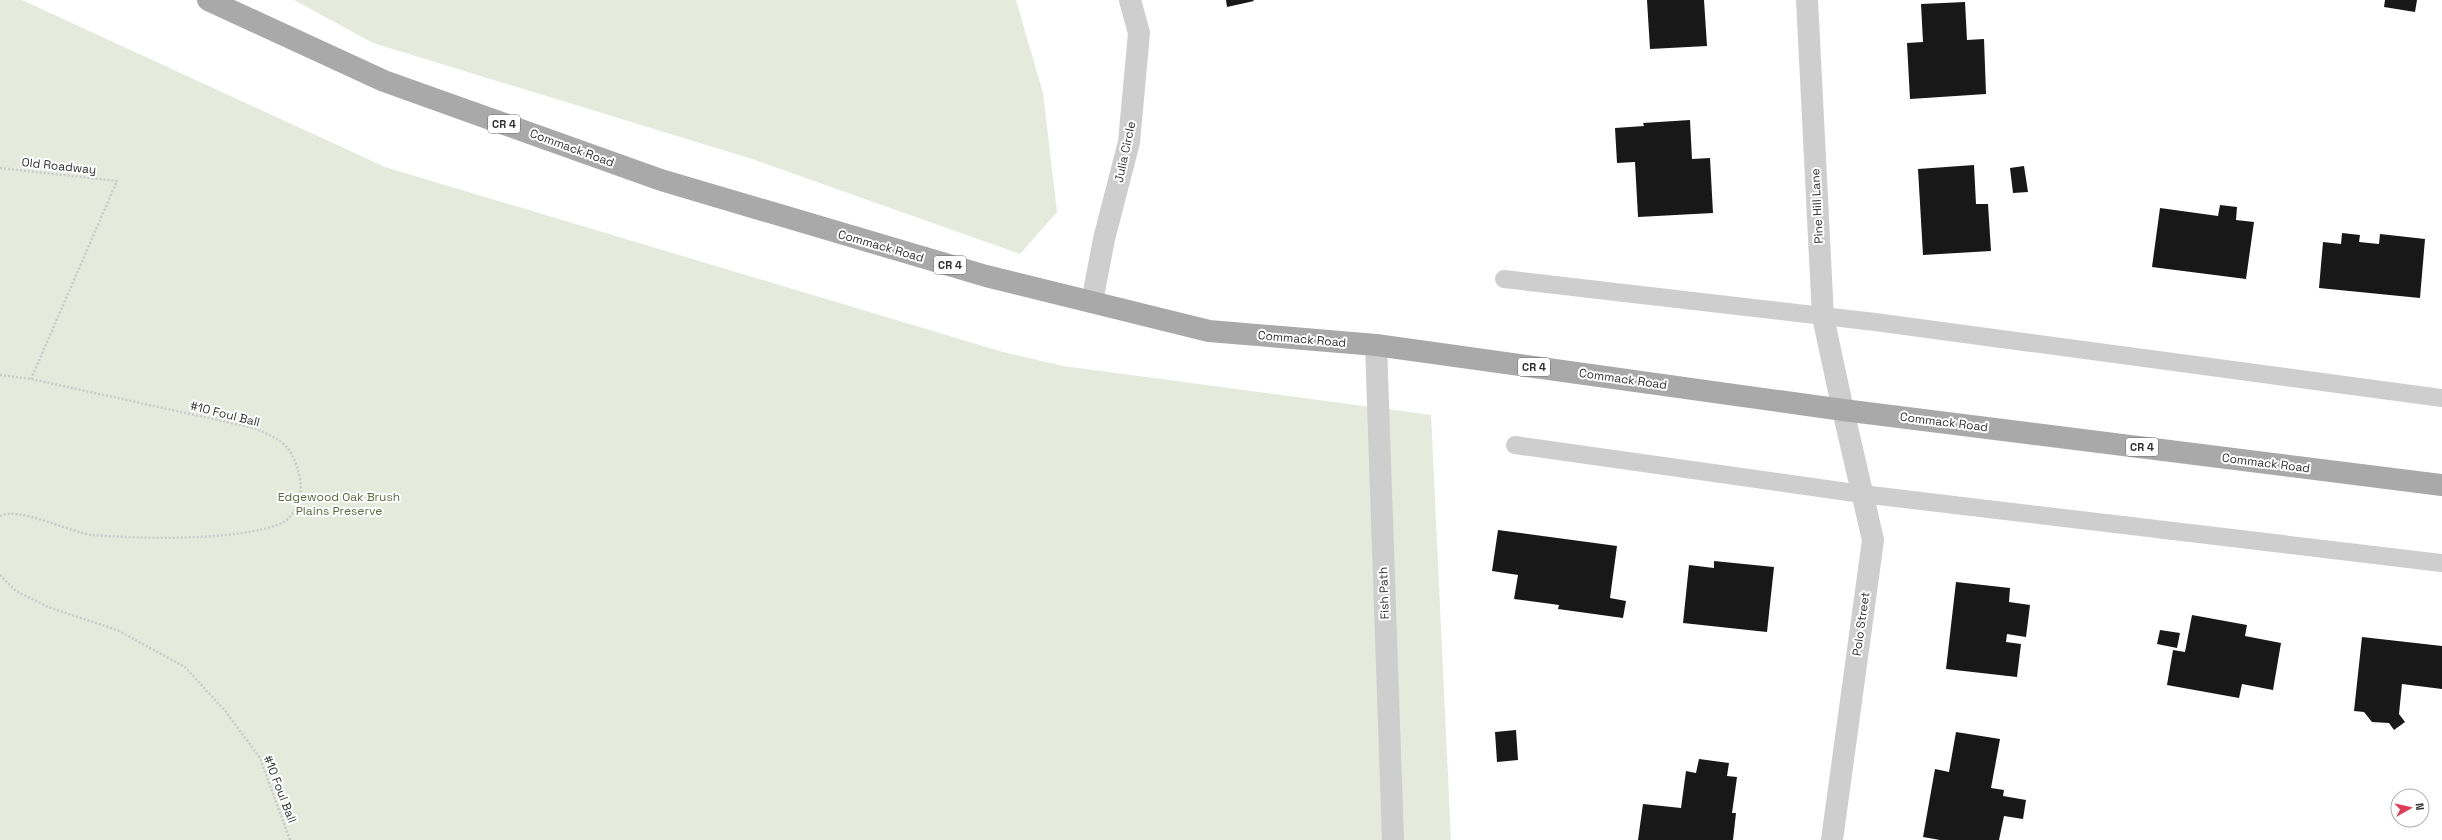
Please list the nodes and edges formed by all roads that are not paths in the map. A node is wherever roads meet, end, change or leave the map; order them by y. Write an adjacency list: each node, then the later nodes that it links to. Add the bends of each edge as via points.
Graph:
1 (208, 0): 5 (main road, Commack Road / CR 4, via 384,81 661,180 986,276)
2 (1130, 0): 5 (street, Julia Circle, via 1139,33 1129,142 1104,239)
3 (1807, 0): 6 (street, Pine Hill Lane)
4 (1504, 279): 6 (lane)
5 (1092, 302): 7 (main road, Commack Road / CR 4, via 1210,331)
6 (1823, 317): 8 (lane); 9 (street, Pine Hill Lane)
7 (1376, 345): 9 (main road, Commack Road / CR 4); 14 (street, Fish Path)
8 (2442, 398)
9 (1843, 410): 11 (main road, Commack Road / CR 4); 12 (street, Polo Street)
10 (1515, 445): 12 (lane)
11 (2442, 485)
12 (1862, 494): 13 (lane); 15 (street, Polo Street, via 1873,540)
13 (2442, 563)
14 (1393, 840)
15 (1832, 840)

